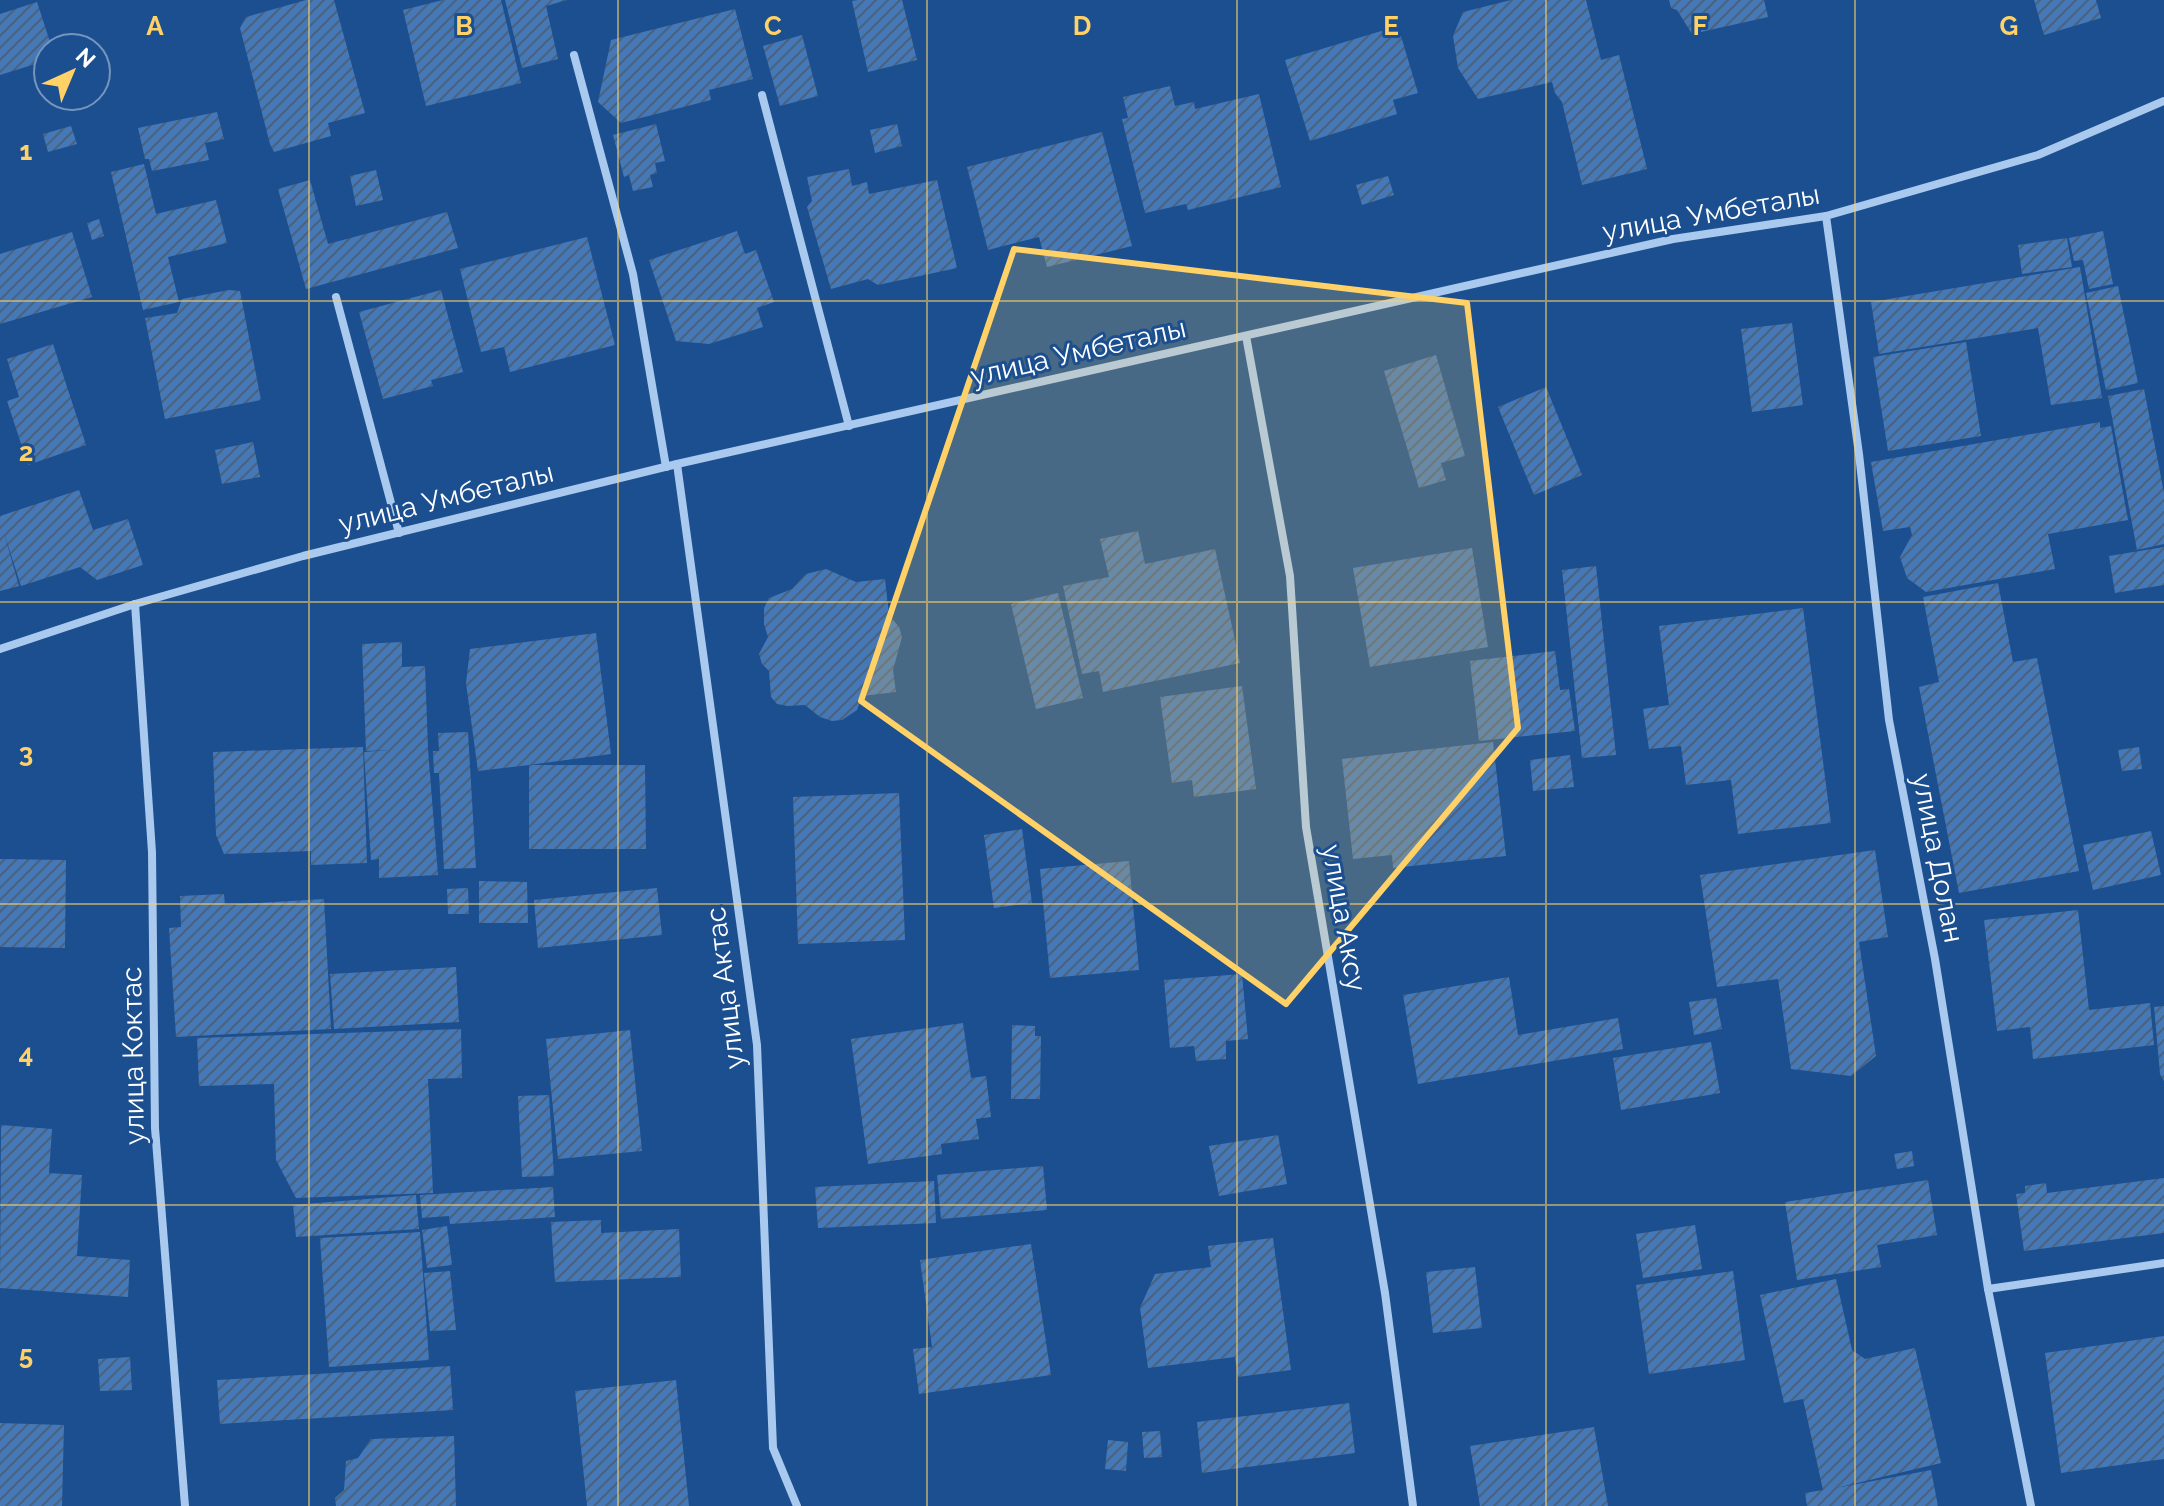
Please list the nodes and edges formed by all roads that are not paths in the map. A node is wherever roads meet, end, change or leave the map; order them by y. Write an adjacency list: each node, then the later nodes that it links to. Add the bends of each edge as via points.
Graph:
1 (574, 55): 9 (street, via 633,274)
2 (762, 95): 7 (street)
3 (2164, 101): 4 (street, улица Умбеталы, via 2038,155)
4 (1826, 216): 6 (street, улица Умбеталы, via 1673,239); 14 (street, улица Долан, via 1889,720 1935,959)
5 (336, 297): 10 (street)
6 (1246, 336): 7 (street, улица Умбеталы); 17 (street, улица Аксу, via 1290,576 1306,827 1385,1293)
7 (849, 426): 8 (street, улица Умбеталы)
8 (677, 464): 9 (street, улица Умбеталы); 16 (street, улица Актас, via 757,1045 773,1448)
9 (666, 467): 10 (street, улица Умбеталы)
10 (399, 533): 11 (street, улица Умбеталы)
11 (135, 604): 12 (street, улица Умбеталы); 15 (street, улица Коктас, via 152,852 155,1128)
12 (0, 649)
13 (2164, 1263): 14 (street)
14 (1988, 1289): 18 (street, улица Долан)
15 (185, 1506)
16 (797, 1506)
17 (1413, 1506)
18 (2031, 1506)

